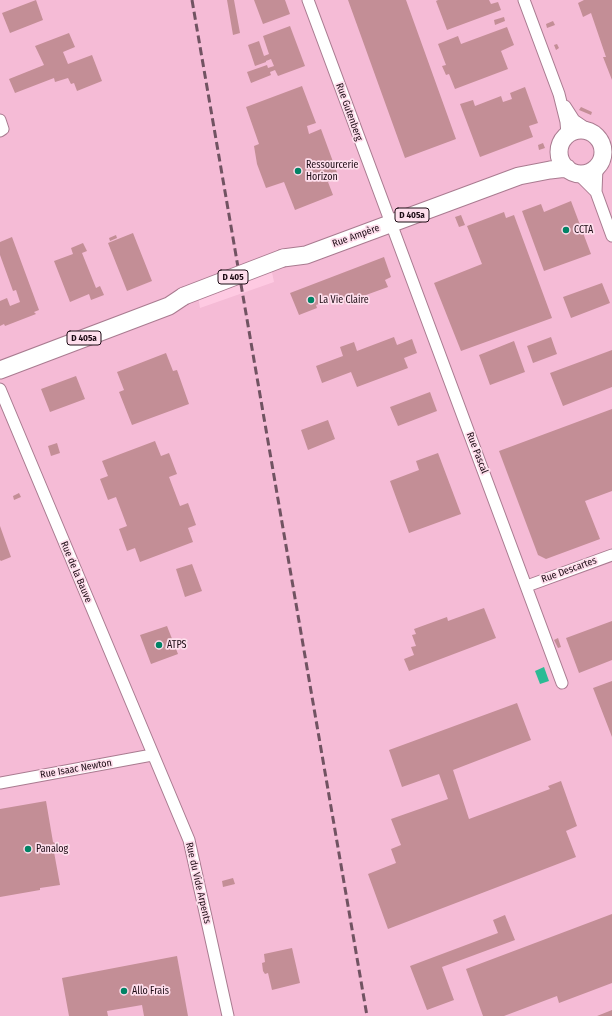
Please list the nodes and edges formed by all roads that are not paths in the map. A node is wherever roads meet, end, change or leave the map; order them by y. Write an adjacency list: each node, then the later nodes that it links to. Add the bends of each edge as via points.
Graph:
1 (308, 0): 12 (street, Rue Gutenberg)
2 (524, 0): 3 (street)
3 (559, 94): 6 (street, via 574,120); 7 (street, via 566,122)
4 (0, 120): 5 (street, via 3,129)
5 (0, 131)
6 (599, 133): 7 (main road, via 578,130); 8 (main road)
7 (563, 142): 9 (main road, via 560,156 562,163); 10 (main road, Rue Ampère / D 405a)
8 (604, 157): 9 (main road, via 589,172); 11 (street)
9 (572, 171): 10 (main road, Rue Ampère / D 405a, via 550,170); 11 (street)
10 (519, 176): 12 (main road, Rue Ampère / D 405a)
11 (596, 192): 13 (street)
12 (391, 223): 14 (main road, Rue Ampère / D 405a); 19 (street, Rue Pascal)
13 (612, 236)
14 (284, 263): 15 (main road, D 405, bridge)
15 (185, 300): 16 (main road, D 405a)
16 (0, 370)
17 (0, 389): 21 (street, Rue de la Bauve)
18 (612, 554): 19 (street, Rue Descartes)
19 (527, 586): 20 (street, Rue Pascal)
20 (562, 683)
21 (152, 755): 22 (street, Rue Isaac Newton); 23 (street, Rue du Vide Arpents, via 189,840)
22 (0, 783)
23 (228, 1016)

